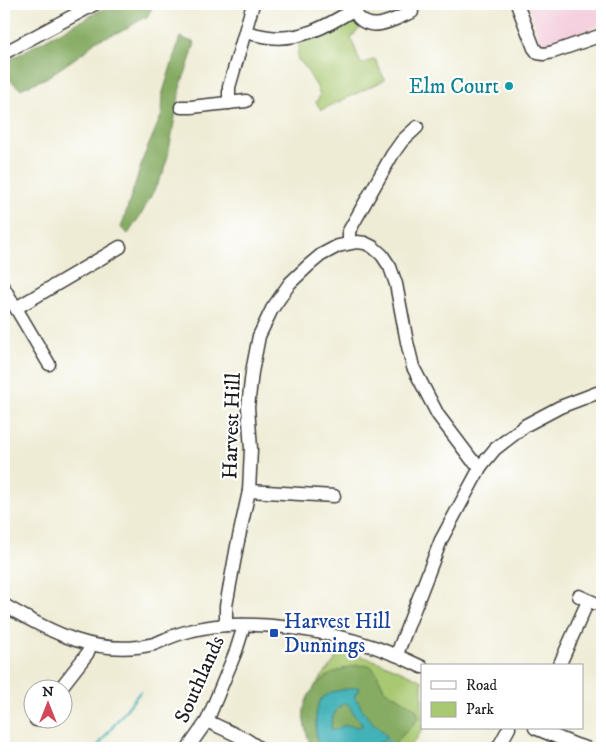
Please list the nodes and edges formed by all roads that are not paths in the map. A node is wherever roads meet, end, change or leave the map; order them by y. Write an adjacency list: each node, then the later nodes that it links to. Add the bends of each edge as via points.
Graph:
1 (95, 4): 8 (street)
2 (253, 4): 6 (street)
3 (517, 4): 7 (street, via 538,52 553,52)
4 (353, 7): 5 (street, via 365,23 371,25); 6 (street, via 312,32 285,37)
5 (405, 11)
6 (246, 32): 10 (street, via 229,87)
7 (602, 35)
8 (4, 53)
9 (246, 101): 10 (street)
10 (230, 103): 11 (street)
11 (181, 107)
12 (417, 127): 13 (street, via 392,155 349,231)
13 (349, 243): 19 (street, Harvest Hill, via 373,246 390,267 413,367 438,415 472,460); 20 (street, Harvest Hill, via 321,255 290,283 272,309 260,336 248,406)
14 (120, 247): 16 (street)
15 (4, 288): 16 (street)
16 (16, 308): 17 (street)
17 (50, 364)
18 (602, 391): 19 (street, via 560,407 526,425 494,449)
19 (481, 466): 27 (street, via 441,540)
20 (249, 491): 21 (street); 25 (street, Harvest Hill, via 226,606)
21 (334, 496)
22 (602, 604): 28 (street, via 583,598)
23 (4, 605): 26 (street, via 54,633)
24 (242, 625): 25 (street); 27 (street, via 299,629); 31 (street, Southlands, via 236,651)
25 (226, 626): 26 (street, via 201,628 135,647)
26 (91, 645): 30 (street)
27 (397, 654): 29 (street)
28 (560, 664)
29 (421, 666)
30 (68, 680)
31 (207, 721): 34 (street, Southlands); 35 (street)
32 (508, 730): 36 (street)
33 (541, 730): 37 (street)
34 (188, 748)
35 (259, 748)
36 (498, 748)
37 (586, 748)

